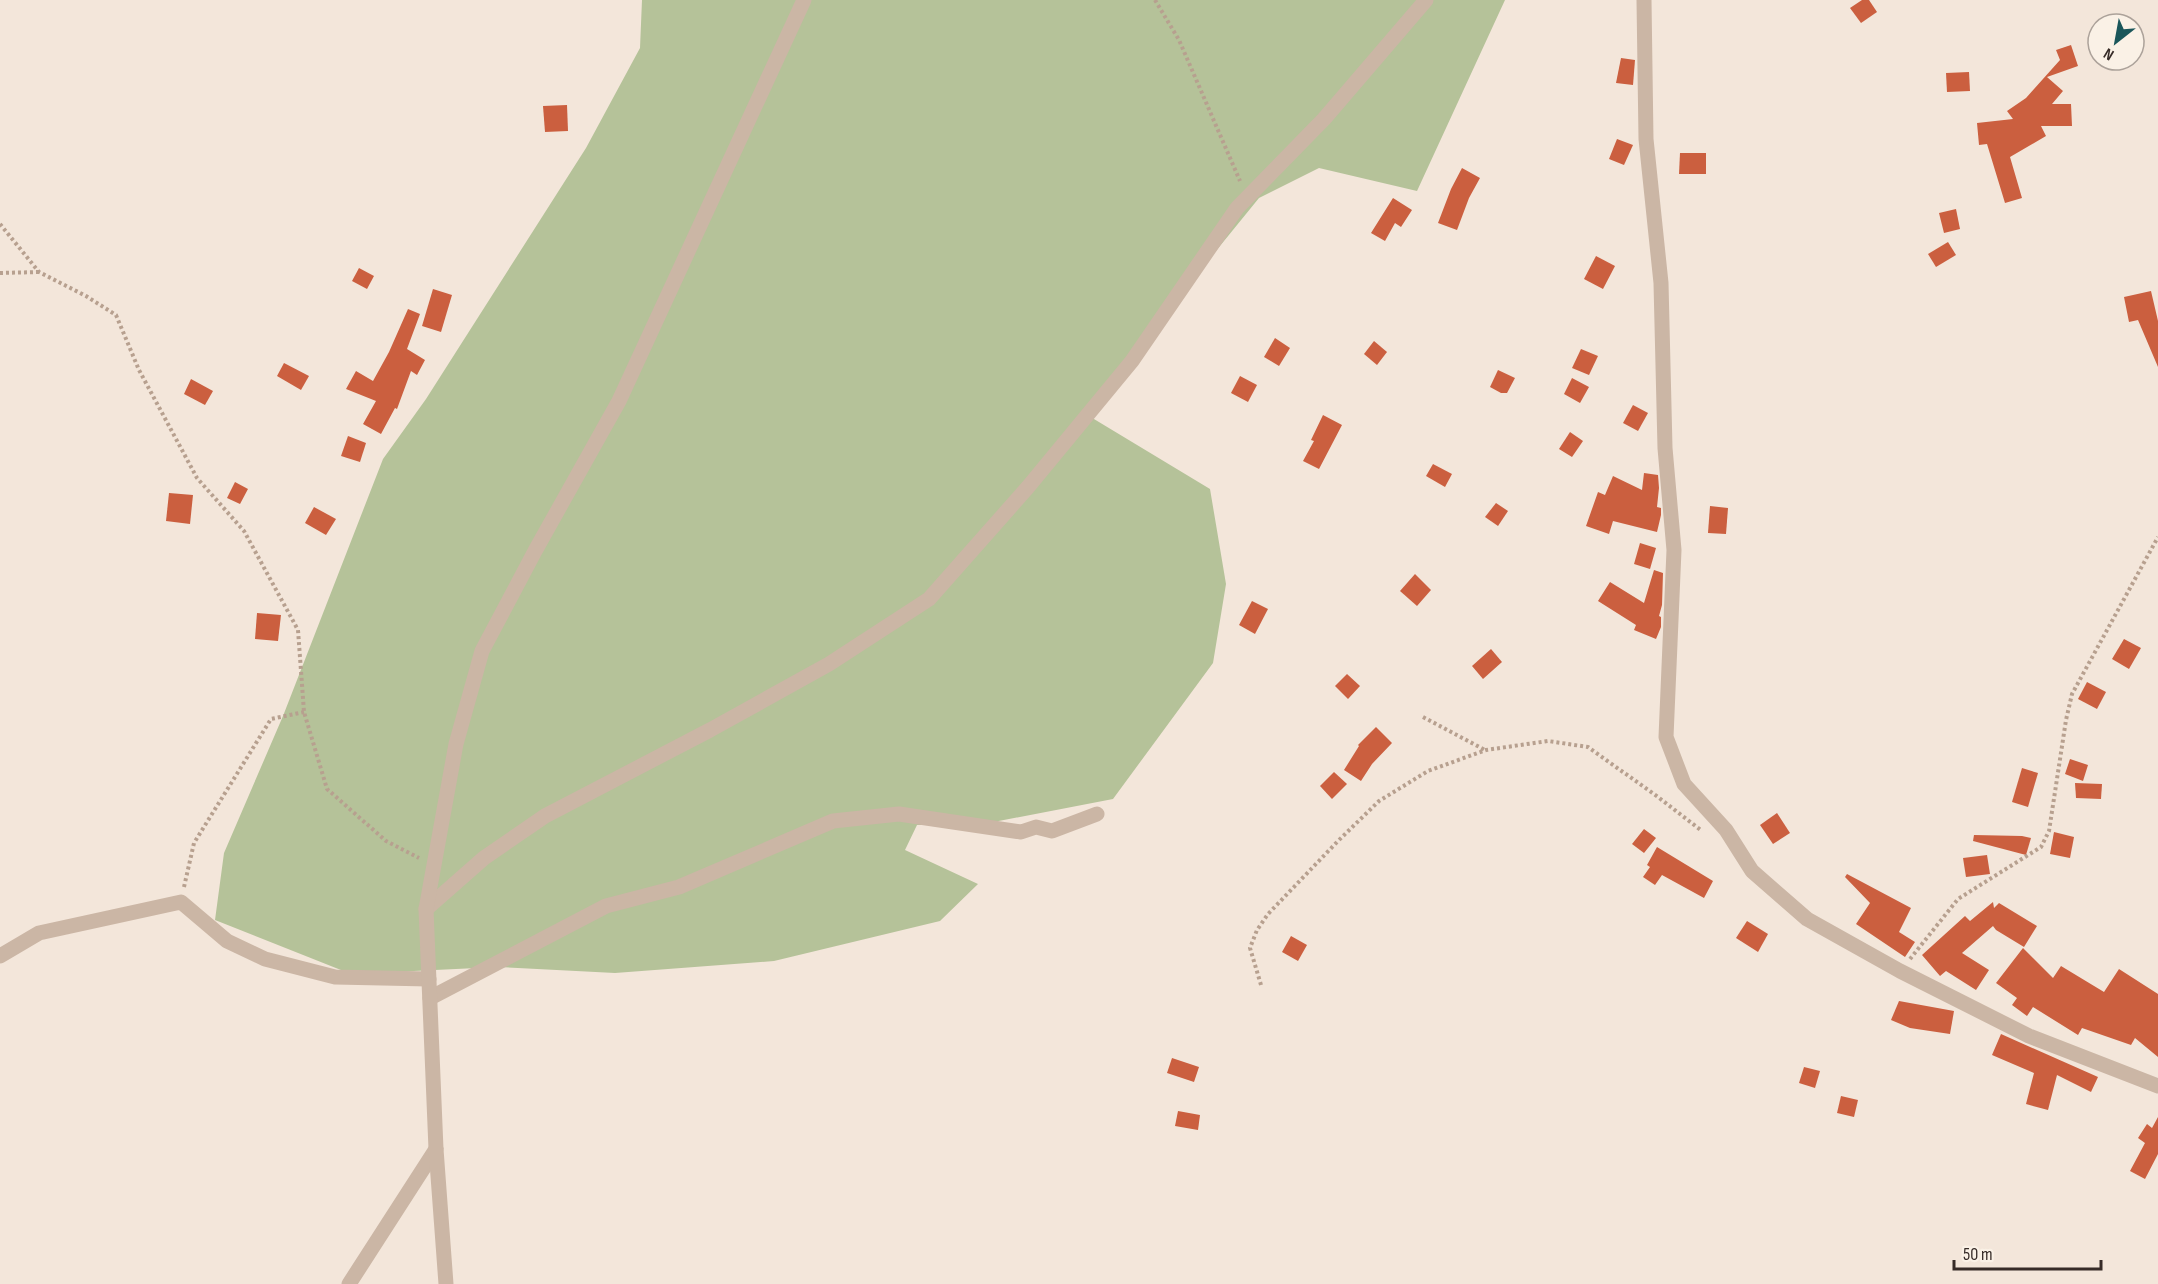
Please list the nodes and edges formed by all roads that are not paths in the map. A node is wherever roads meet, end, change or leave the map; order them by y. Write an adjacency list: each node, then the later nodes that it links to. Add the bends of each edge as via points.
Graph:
1 (804, 0): 5 (street, via 619,401 482,651 456,744)
2 (1426, 0): 5 (street, via 1324,119 1237,208 1132,361 929,599 829,664 545,816 484,858)
3 (1644, 0): 9 (street, via 1646,139 1661,283 1665,448 1674,550 1666,737 1684,784 1726,830 1752,871 1807,919 2029,1036)
4 (1097, 814): 8 (street, via 1052,831 1036,827 1021,832 899,814 833,821 679,887 606,906)
5 (426, 909): 7 (street)
6 (0, 956): 7 (street, via 39,933 181,902 227,941 265,959 334,977)
7 (429, 979): 8 (street)
8 (430, 998): 10 (street)
9 (2158, 1086)
10 (436, 1149): 11 (street); 12 (street)
11 (445, 1282)
12 (349, 1284)

